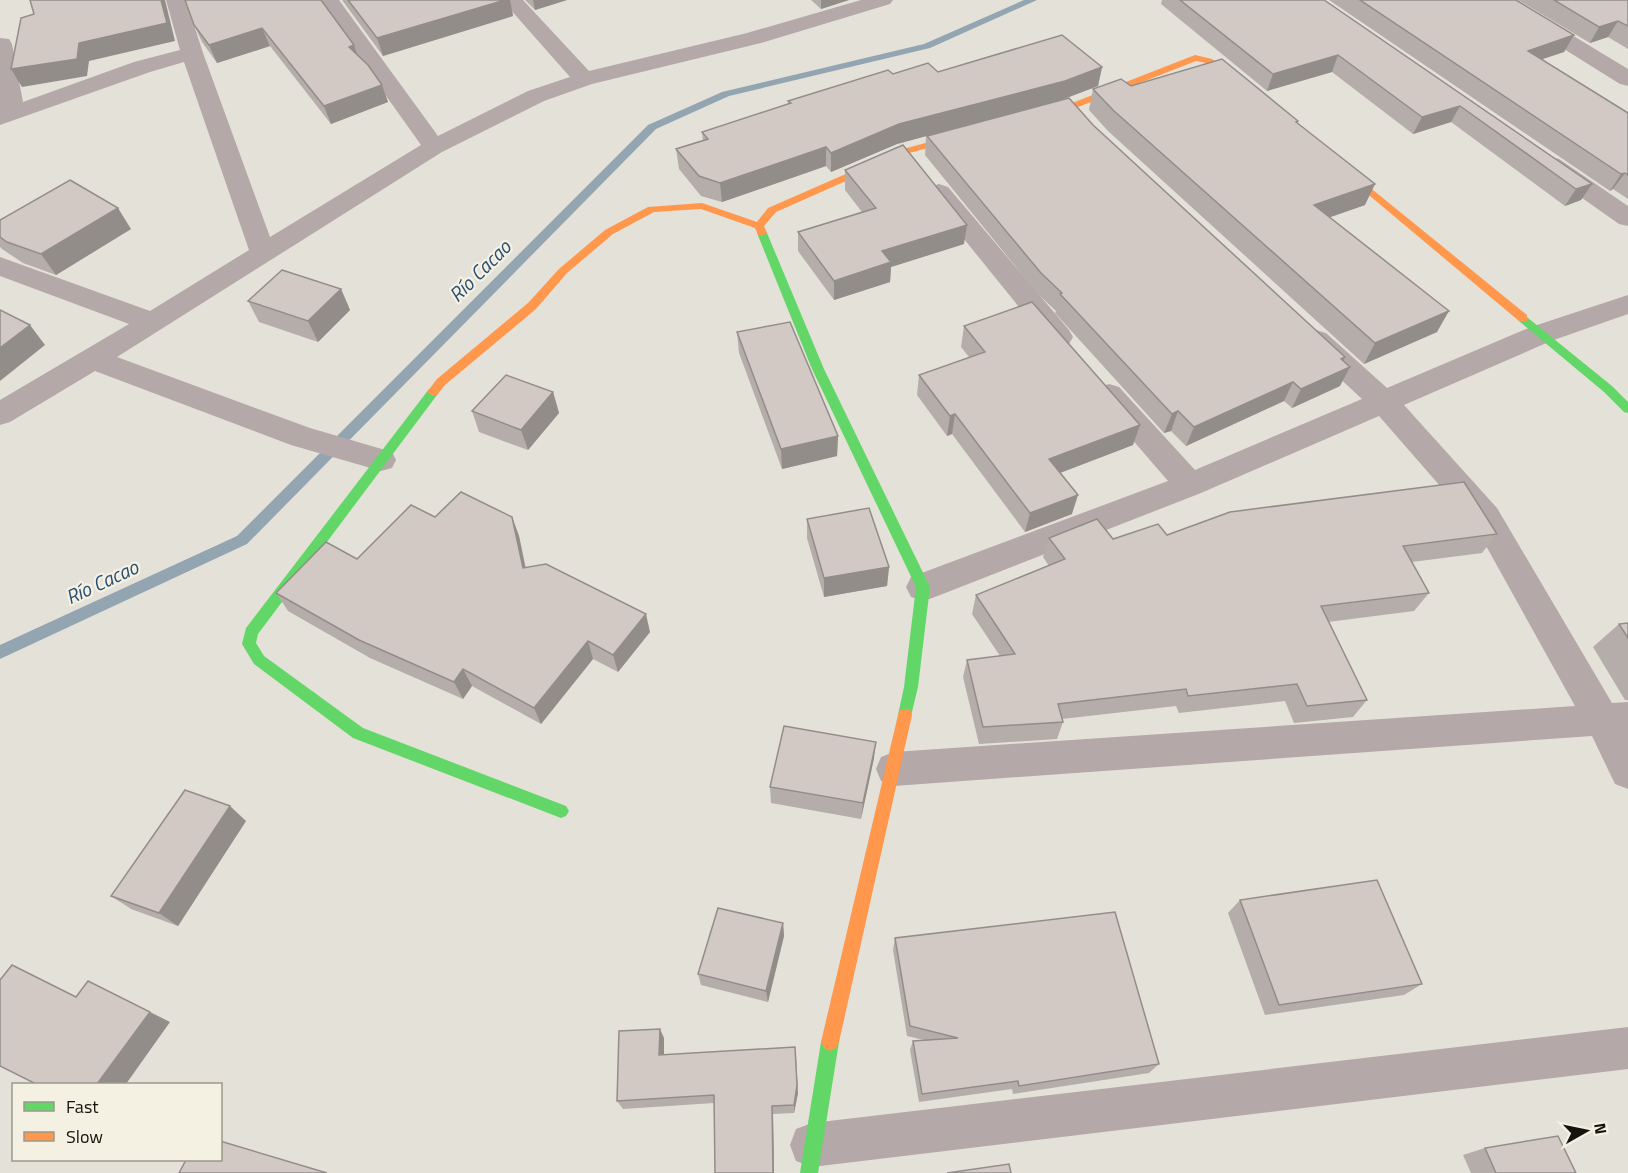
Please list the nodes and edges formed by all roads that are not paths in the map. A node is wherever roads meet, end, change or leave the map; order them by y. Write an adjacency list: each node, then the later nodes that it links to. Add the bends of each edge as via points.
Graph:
1 (176, 0): 7 (street)
2 (328, 0): 14 (street)
3 (512, 0): 8 (street)
4 (883, 0): 8 (street, via 753,38)
5 (1499, 0): 9 (street)
6 (1, 44): 11 (street)
7 (192, 53): 11 (street); 20 (street)
8 (584, 79): 14 (street, via 536,96)
9 (1628, 79)
10 (1256, 98): 12 (street, via 1209,61 1195,58 1077,115)
11 (6, 115)
12 (1015, 122)
13 (982, 130): 15 (street)
14 (434, 147): 20 (street)
15 (906, 151): 19 (street, via 772,210); 26 (street)
16 (1321, 151): 25 (street)
17 (1532, 152): 18 (street)
18 (1628, 218)
19 (759, 226): 32 (street, via 702,206 652,209 609,232 563,272 532,306 441,382); 34 (street, via 818,369)
20 (263, 254): 24 (street)
21 (0, 266): 24 (street)
22 (1628, 304): 25 (street)
23 (1296, 321): 29 (street)
24 (152, 322): 27 (street)
25 (1541, 334): 29 (street); 30 (street)
26 (1072, 352)
27 (93, 359): 31 (street); 32 (street)
28 (1095, 379): 33 (street)
29 (1383, 401): 33 (street); 35 (street, via 1486,517)
30 (1628, 409)
31 (0, 414)
32 (370, 457): 38 (street, via 251,632 249,644 259,660 358,733)
33 (1190, 485): 34 (street)
34 (923, 587): 36 (street, via 911,687)
35 (1615, 719): 36 (street); 37 (street)
36 (894, 770): 40 (street, via 832,1028)
37 (1628, 772)
38 (561, 811)
39 (1628, 1048): 40 (street)
40 (810, 1159)

